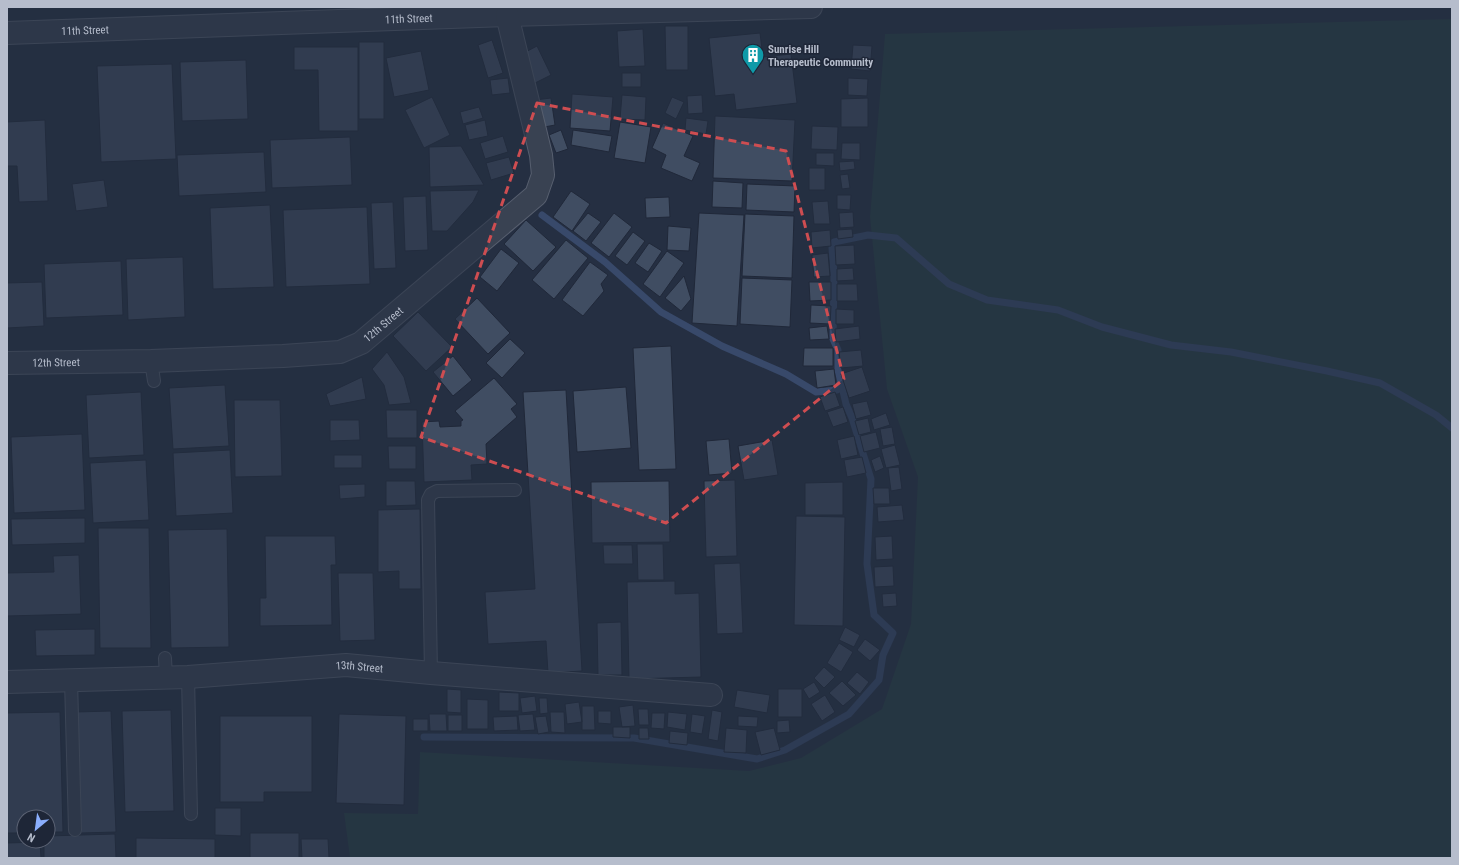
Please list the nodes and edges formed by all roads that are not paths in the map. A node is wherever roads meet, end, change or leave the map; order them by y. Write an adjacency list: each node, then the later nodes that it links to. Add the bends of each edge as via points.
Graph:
1 (811, 7): 3 (street, 11th Street)
2 (367, 13): 3 (street, 11th Street); 4 (street, 11th Street)
3 (507, 15): 5 (street, 12th Street, via 541,155 543,175 536,195 361,343 340,352 153,371)
4 (7, 33)
5 (7, 363)
6 (515, 490): 7 (lane, via 436,491 428,500)
7 (432, 673): 8 (street, 13th Street, via 346,665); 11 (street, 13th Street)
8 (188, 677): 9 (street, 13th Street, via 165,667); 12 (lane)
9 (71, 680): 10 (street, 13th Street); 13 (lane)
10 (7, 682)
11 (711, 695)
12 (191, 814)
13 (75, 830)

